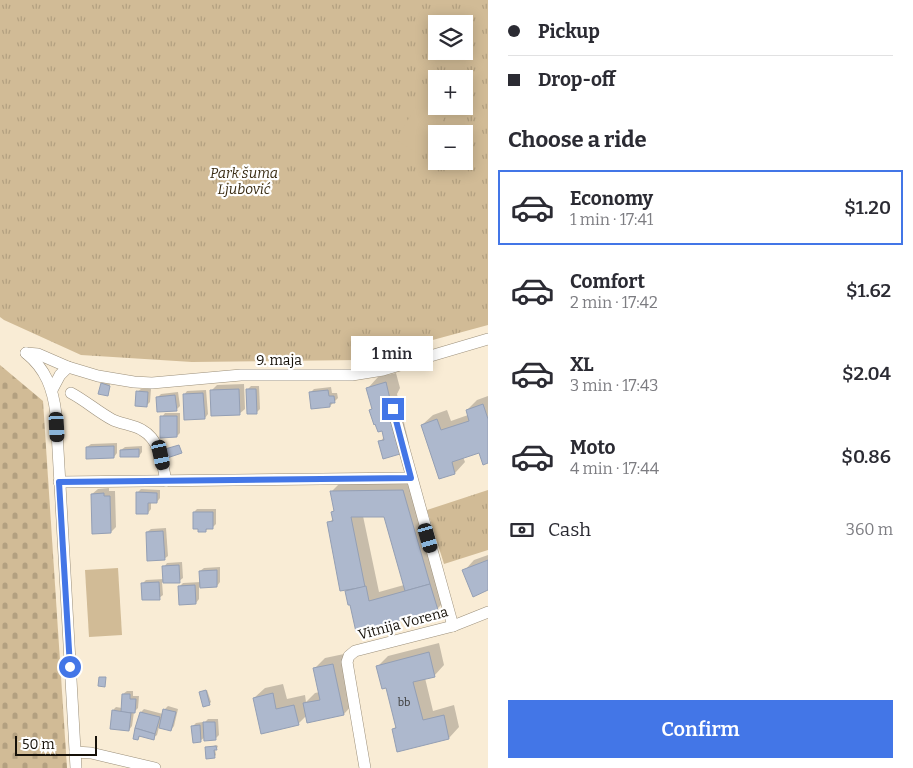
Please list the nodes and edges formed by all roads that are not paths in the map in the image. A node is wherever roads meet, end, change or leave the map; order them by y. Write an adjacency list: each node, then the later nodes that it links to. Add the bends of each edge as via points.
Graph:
1 (488, 339): 2 (street, 9. maja, via 383,370 352,375 241,375 152,383 116,379)
2 (68, 367): 3 (street); 3 (street, 9. maja, via 43,356 26,353 42,370)
3 (52, 390): 8 (street)
4 (71, 392): 7 (street, via 101,413 154,438)
5 (393, 409): 6 (street)
6 (411, 478): 7 (street); 10 (street)
7 (166, 480): 8 (street)
8 (59, 482): 11 (street)
9 (488, 612): 10 (street, Vitnija Vorena)
10 (453, 626): 14 (street, Vitnija Vorena, via 355,651 348,656)
11 (75, 752): 12 (street); 13 (street, via 91,752)
12 (76, 768)
13 (155, 768)
14 (364, 768)

